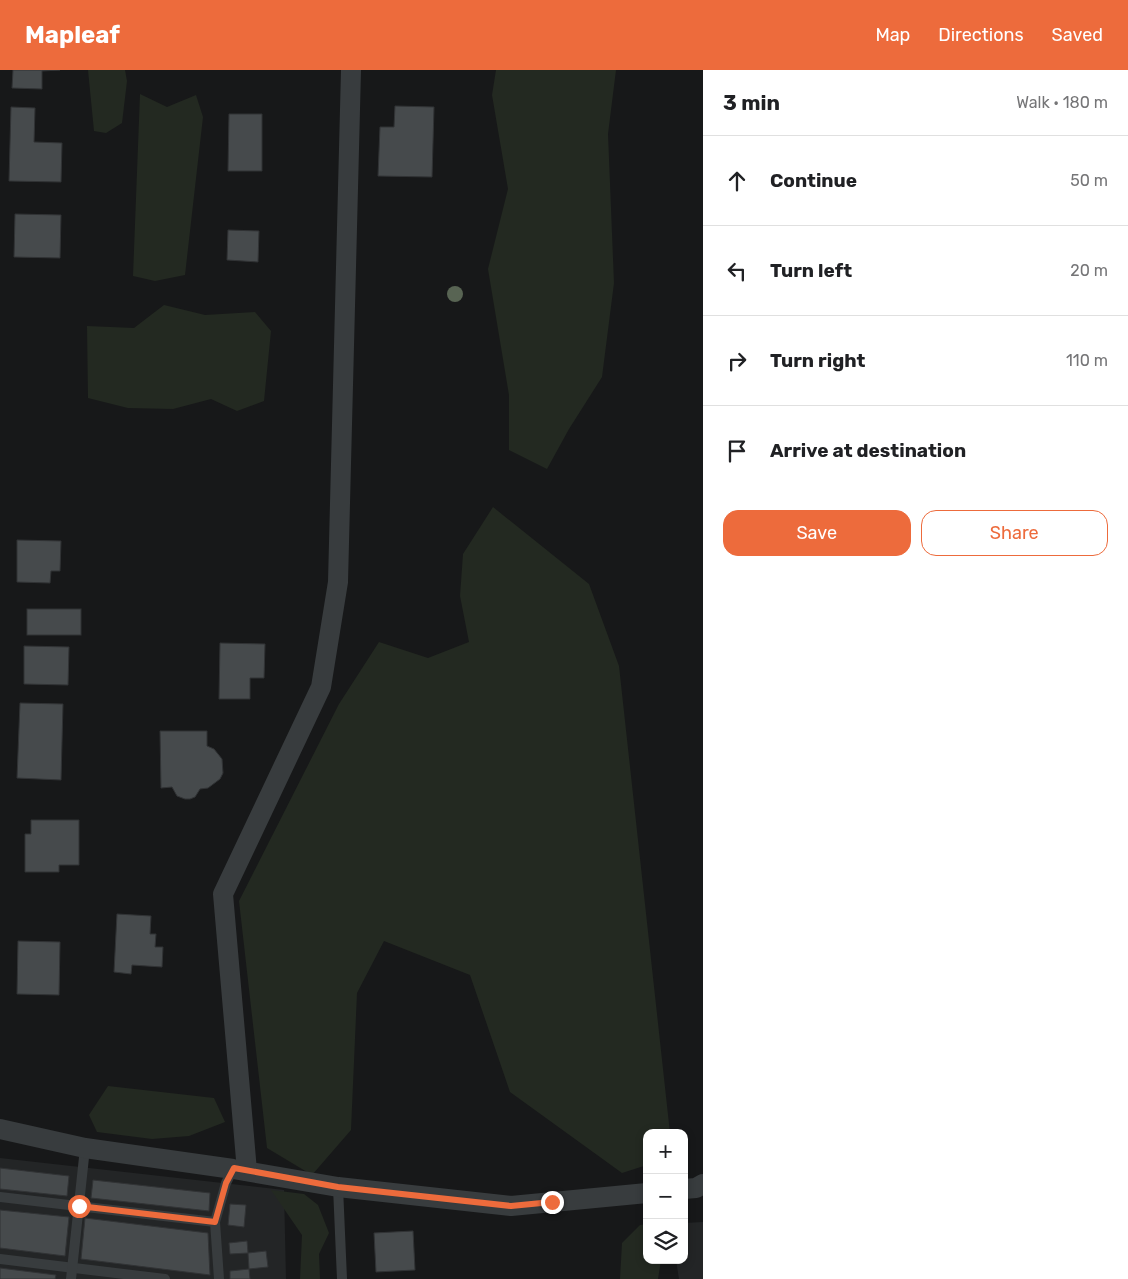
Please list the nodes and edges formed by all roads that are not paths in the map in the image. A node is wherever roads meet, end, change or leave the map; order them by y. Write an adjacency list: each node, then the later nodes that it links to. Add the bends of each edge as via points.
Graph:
1 (351, 70): 4 (street, via 338,582 321,687 223,894)
2 (0, 1129): 3 (street)
3 (85, 1148): 4 (street); 8 (lane)
4 (240, 1170): 5 (street); 9 (lane, via 226,1183)
5 (338, 1187): 6 (street, via 511,1206); 15 (lane)
6 (643, 1193)
7 (0, 1197): 8 (lane)
8 (79, 1206): 9 (lane); 11 (lane)
9 (215, 1222): 14 (lane)
10 (0, 1259): 11 (lane)
11 (72, 1268): 12 (lane); 13 (lane)
12 (71, 1279)
13 (165, 1279)
14 (219, 1279)
15 (342, 1279)

